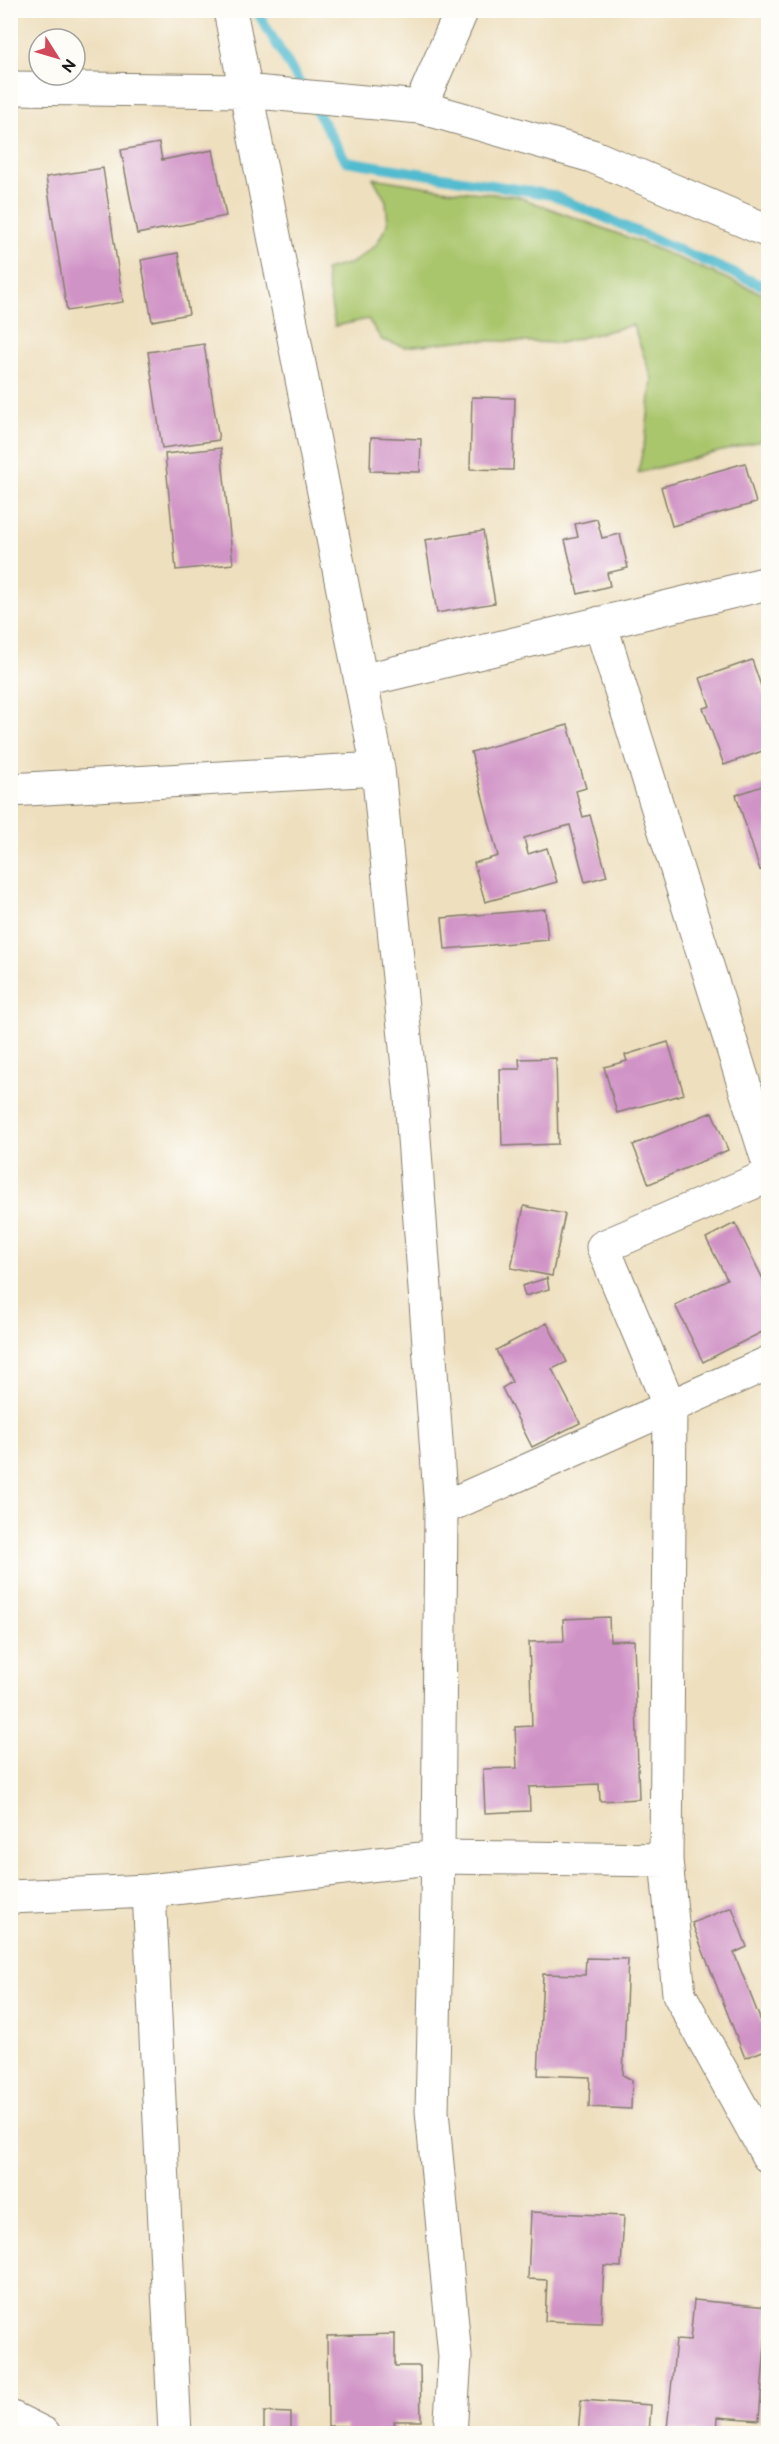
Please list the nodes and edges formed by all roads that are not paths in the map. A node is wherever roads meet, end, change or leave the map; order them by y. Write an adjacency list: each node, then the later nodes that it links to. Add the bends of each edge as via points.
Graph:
1 (230, 10): 4 (street)
2 (462, 10): 5 (street)
3 (10, 88): 4 (street)
4 (244, 91): 5 (street); 9 (street, via 270,206)
5 (420, 107): 6 (street, via 592,156)
6 (768, 231)
7 (768, 583): 8 (street)
8 (600, 623): 9 (street); 12 (street)
9 (361, 681): 10 (street)
10 (378, 769): 11 (street); 16 (street, via 411,1097)
11 (10, 790)
12 (768, 1161)
13 (768, 1176): 15 (street, via 603,1247)
14 (768, 1363): 15 (street)
15 (670, 1407): 16 (street); 18 (street)
16 (441, 1509): 17 (street)
17 (438, 1857): 18 (street); 19 (street); 25 (street, via 432,2112 455,2357)
18 (666, 1860): 21 (street, via 679,1994)
19 (149, 1890): 20 (street); 24 (street)
20 (10, 1897)
21 (768, 2156)
22 (10, 2417): 23 (street)
23 (44, 2433)
24 (175, 2433)
25 (450, 2433)

